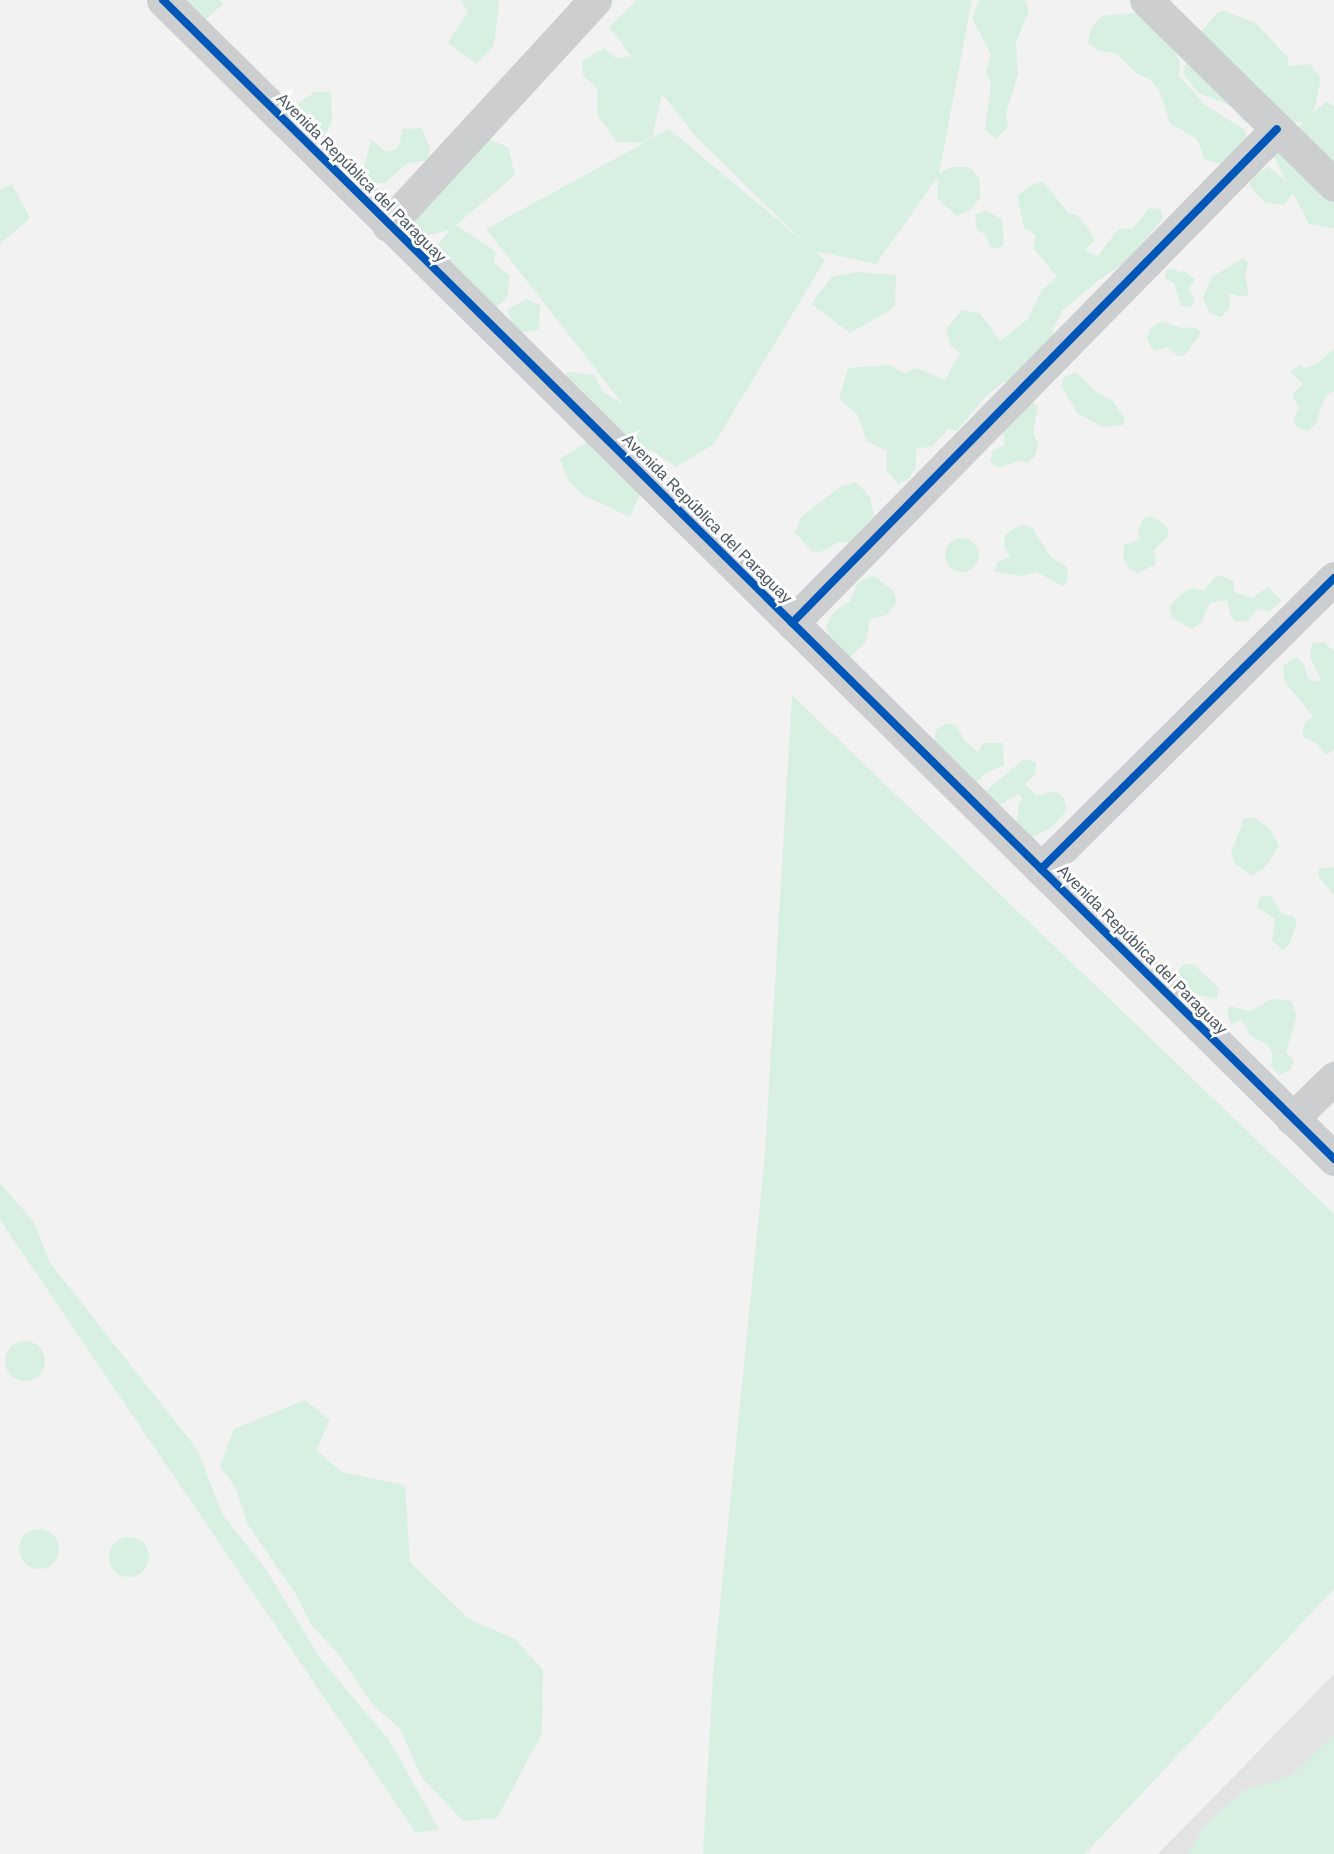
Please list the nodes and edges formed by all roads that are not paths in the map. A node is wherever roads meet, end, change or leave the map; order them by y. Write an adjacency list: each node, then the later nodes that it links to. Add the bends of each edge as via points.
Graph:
1 (163, 0): 6 (street, Avenida República del Paraguay)
2 (595, 0): 6 (street)
3 (1146, 0): 4 (street)
4 (1277, 129): 5 (street); 8 (street)
5 (1334, 185)
6 (388, 225): 8 (street, Avenida República del Paraguay)
7 (1334, 578): 9 (street)
8 (792, 622): 9 (street, Avenida República del Paraguay)
9 (1041, 869): 11 (street, Avenida República del Paraguay)
10 (1334, 1078): 11 (street)
11 (1292, 1119): 12 (street, Avenida República del Paraguay)
12 (1334, 1159)

